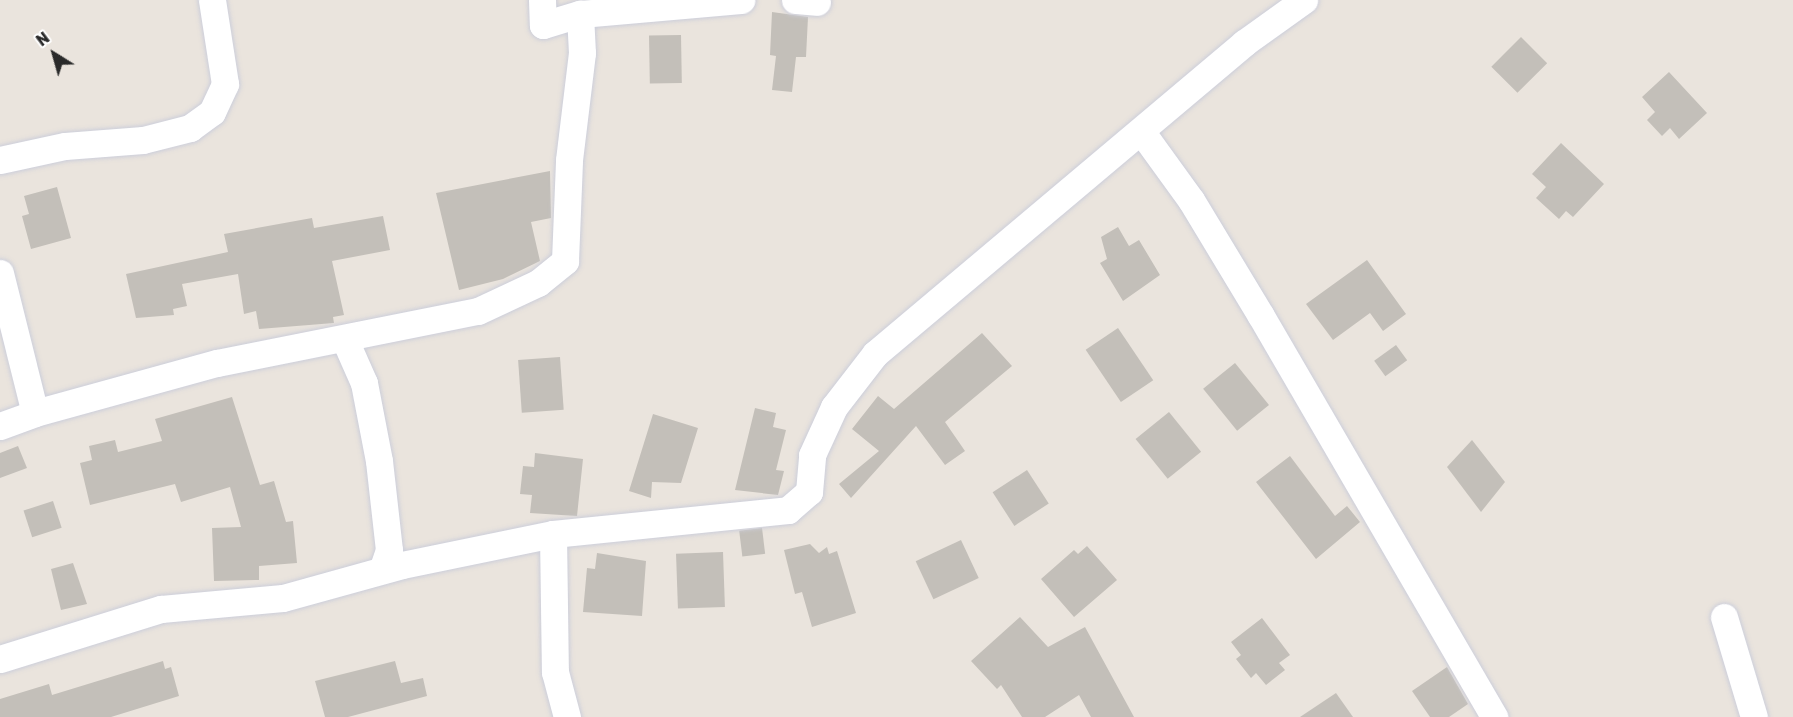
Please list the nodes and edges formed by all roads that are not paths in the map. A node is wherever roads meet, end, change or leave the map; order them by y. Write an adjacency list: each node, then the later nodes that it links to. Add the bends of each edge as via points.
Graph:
1 (212, 0): 7 (street, via 225,84 205,117 190,128 143,140 65,146)
2 (542, 0): 5 (street, via 543,25)
3 (741, 0): 5 (street)
4 (1304, 0): 6 (street, via 1244,43)
5 (580, 14): 9 (street, via 582,53 569,160 565,261 538,283 478,311)
6 (1141, 131): 12 (street, via 875,354 834,407 812,455 809,492 788,510); 17 (street, via 1191,200 1250,296)
7 (0, 160)
8 (0, 273): 10 (street)
9 (345, 340): 10 (street, via 217,363); 13 (street, via 364,383 379,461 389,550)
10 (35, 413): 11 (street)
11 (0, 426)
12 (553, 534): 13 (street); 16 (street, via 555,672)
13 (382, 570): 15 (street, via 283,598 161,609)
14 (1724, 617): 18 (street)
15 (0, 658)
16 (567, 717)
17 (1494, 717)
18 (1754, 717)

